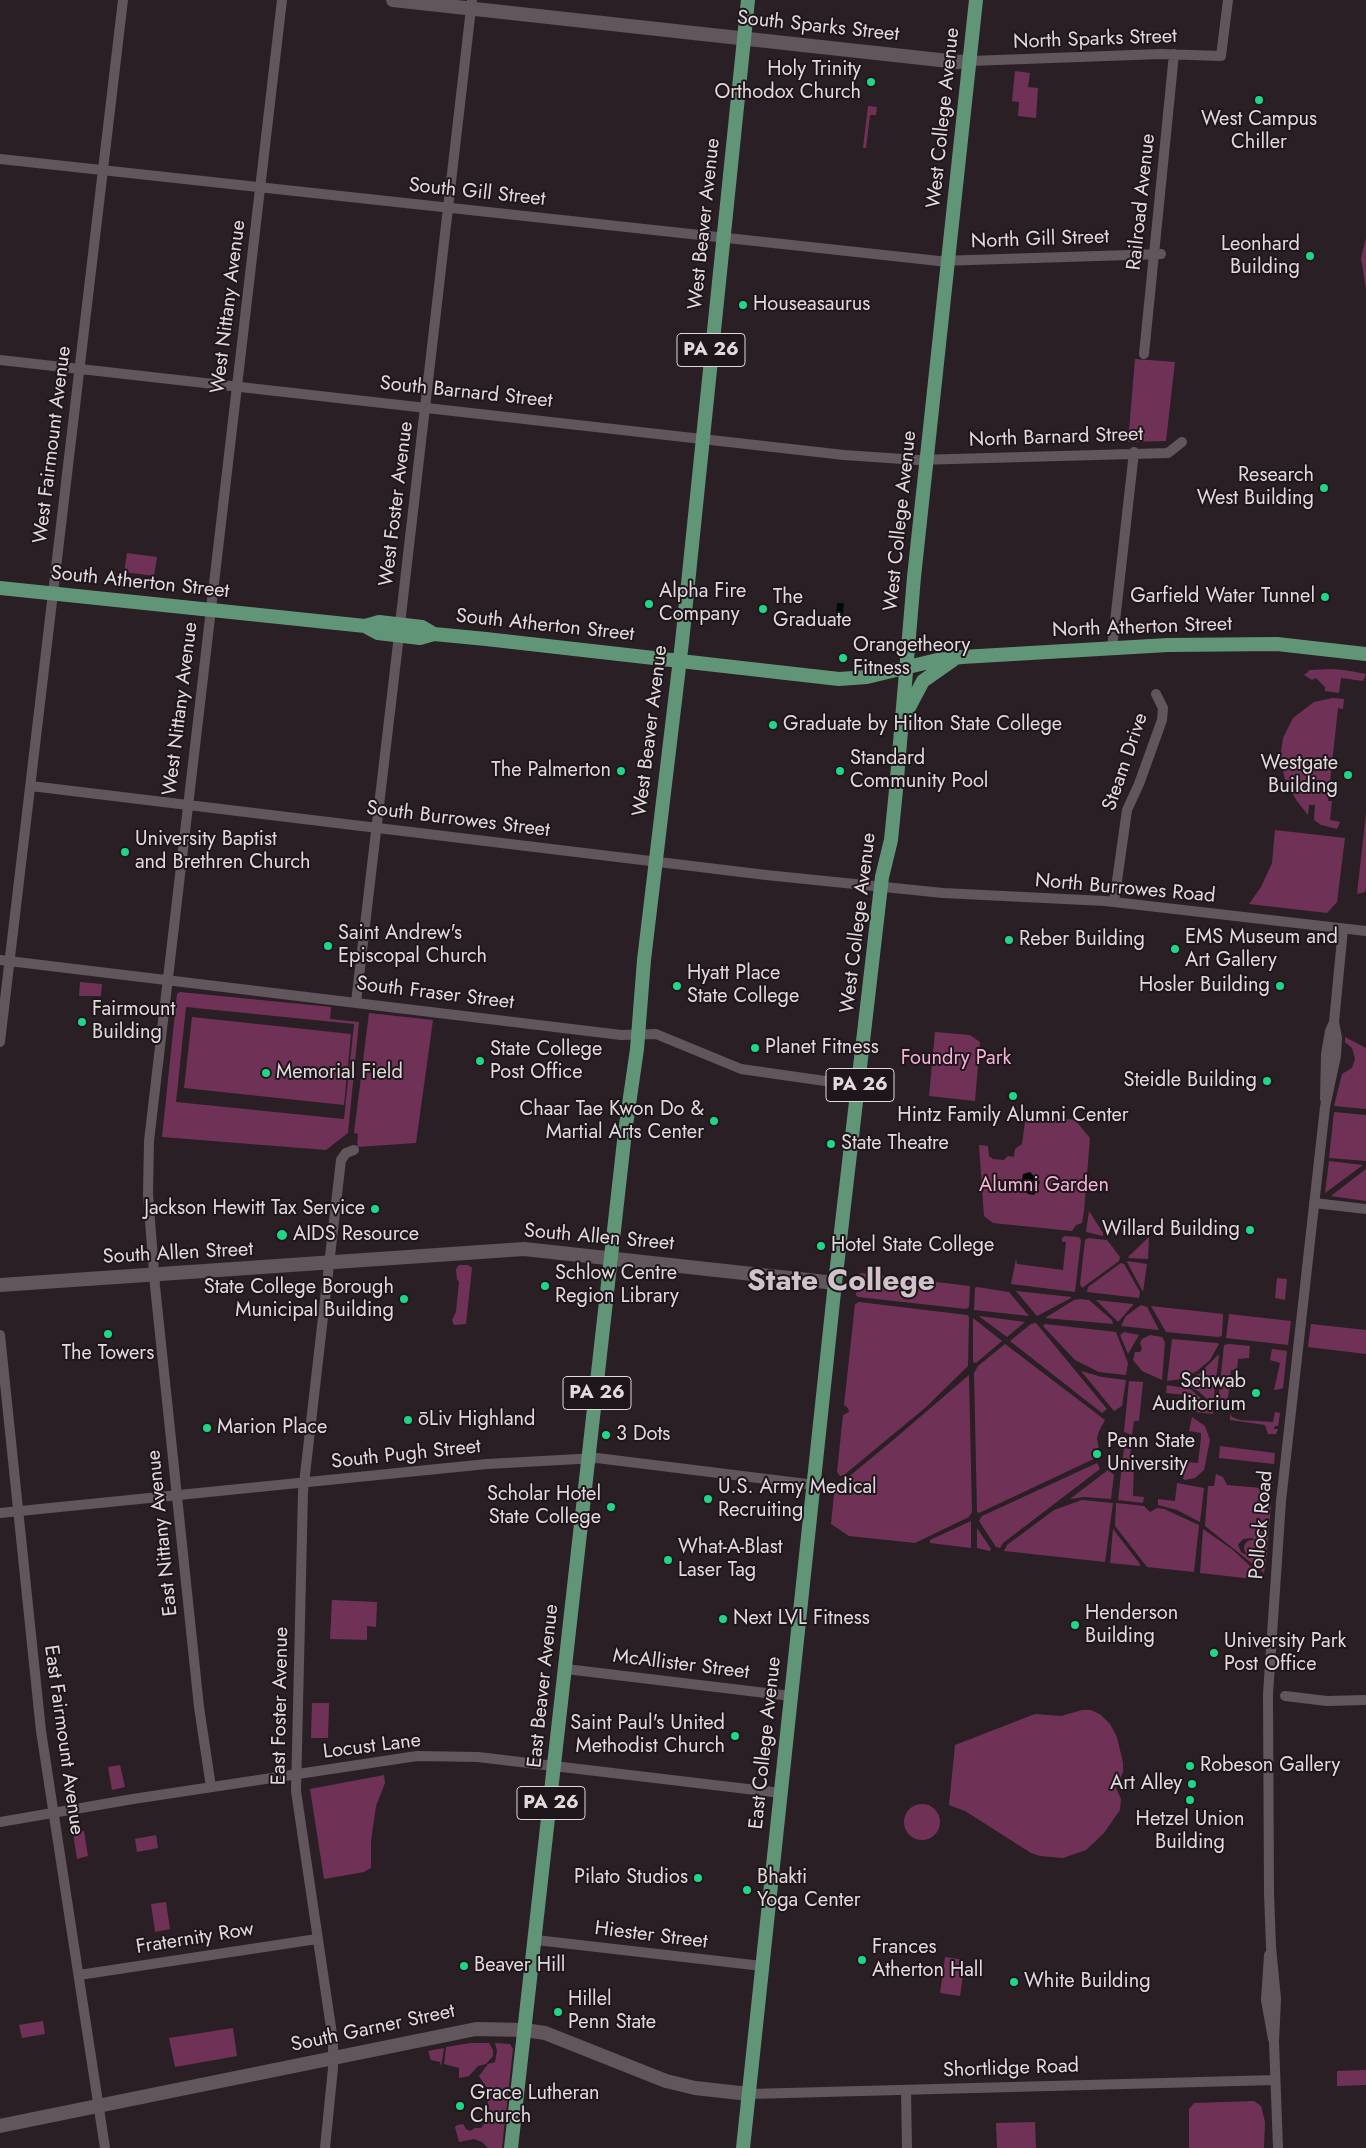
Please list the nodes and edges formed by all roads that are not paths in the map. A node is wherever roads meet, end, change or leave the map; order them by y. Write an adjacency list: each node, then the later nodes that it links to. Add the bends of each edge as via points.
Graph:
1 (123, 0): 12 (street, West Fairmount Avenue)
2 (282, 0): 13 (street, West Nittany Avenue)
3 (393, 0): 7 (street, South Sparks Street)
4 (748, 0): 8 (main road, West Beaver Avenue / PA 26)
5 (976, 0): 10 (main road, West College Avenue / PA 26)
6 (1228, 0): 9 (street, North Sparks Street, via 1220,56)
7 (472, 4): 8 (street, South Sparks Street); 14 (street, West Foster Avenue)
8 (744, 39): 10 (street, South Sparks Street); 15 (main road, West Beaver Avenue / PA 26)
9 (1174, 54): 10 (street, North Sparks Street); 16 (street, Railroad Avenue)
10 (970, 61): 17 (main road, West College Avenue / PA 26)
11 (0, 159): 12 (street, South Gill Street)
12 (103, 170): 13 (street, South Gill Street); 20 (street, West Fairmount Avenue)
13 (261, 187): 14 (street, South Gill Street); 21 (street, West Nittany Avenue)
14 (449, 208): 15 (street, South Gill Street); 22 (street, West Foster Avenue)
15 (724, 238): 17 (street, South Gill Street); 23 (main road, West Beaver Avenue / PA 26)
16 (1158, 253): 17 (street, North Gill Street); 18 (street, Railroad Avenue)
17 (950, 260): 26 (main road, West College Avenue / PA 26)
18 (1144, 354)
19 (0, 360): 20 (street, South Barnard Street)
20 (80, 369): 21 (street, South Barnard Street); 28 (street, West Fairmount Avenue)
21 (237, 386): 22 (street, South Barnard Street); 29 (street, West Nittany Avenue)
22 (426, 406): 23 (street, South Barnard Street); 30 (street, West Foster Avenue)
23 (702, 438): 26 (street, South Barnard Street, via 844,455); 34 (main road, West Beaver Avenue / PA 26)
24 (1182, 442): 25 (street, North Barnard Street, via 1168,453)
25 (1134, 452): 26 (street, North Barnard Street); 31 (street)
26 (928, 460): 35 (main road, West College Avenue / PA 26)
27 (0, 588): 28 (main road, South Atherton Street)
28 (53, 594): 29 (main road, South Atherton Street); 38 (street, West Fairmount Avenue)
29 (211, 611): 30 (main road, South Atherton Street, via 365,626 378,633); 39 (street, West Nittany Avenue)
30 (400, 630): 34 (main road, South Atherton Street, via 420,638 434,634); 40 (street, West Foster Avenue)
31 (1112, 648): 32 (main road, North Atherton Street, via 1277,644); 33 (main road, North Atherton Street)
32 (1366, 654)
33 (962, 657): 35 (main road, North Atherton Street); 37 (main road, via 944,665 923,681)
34 (679, 661): 35 (main road, South Atherton Street, via 850,679); 41 (main road, West Beaver Avenue / PA 26)
35 (912, 666): 37 (main road, West College Avenue / PA 26)
36 (1156, 694): 43 (street, Steam Drive, via 1163,714 1127,810)
37 (901, 728): 42 (main road, West College Avenue / PA 26, via 891,840)
38 (31, 786): 39 (street, South Burrowes Street); 46 (street, West Fairmount Avenue)
39 (188, 805): 40 (street, South Burrowes Street); 47 (street, West Nittany Avenue)
40 (377, 828): 41 (street, South Burrowes Street); 48 (street, West Foster Avenue)
41 (655, 861): 42 (street, South Burrowes Street); 49 (main road, West Beaver Avenue / PA 26)
42 (881, 887): 43 (street, North Burrowes Road); 51 (main road, West College Avenue / PA 26)
43 (1114, 902): 44 (street, North Burrowes Road)
44 (1343, 929): 45 (street, North Burrowes Road); 53 (street, Pollock Road, via 1334,1022 1326,1054 1325,1107)
45 (1366, 932)
46 (5, 961): 47 (street, South Fraser Street); 50 (street, West Fairmount Avenue)
47 (167, 980): 48 (street, South Fraser Street); 57 (street, West Nittany Avenue, via 149,1137 148,1194)
48 (356, 1002): 49 (street, South Fraser Street)
49 (638, 1035): 51 (street, South Fraser Street, via 661,1036 741,1069); 55 (main road, West Beaver Avenue / PA 26)
50 (0, 1042)
51 (860, 1086): 58 (main road, West College Avenue / PA 26)
52 (354, 1150): 56 (street, via 341,1160)
53 (1314, 1203): 54 (street); 83 (street, Pollock Road, via 1281,1501 1269,1687 1271,1947 1266,2000 1274,2042)
54 (1366, 1209)
55 (613, 1258): 56 (street, South Allen Street, via 524,1249); 58 (street, South Allen Street); 61 (main road, East Beaver Avenue / PA 26)
56 (328, 1264): 57 (street, South Allen Street); 62 (street, East Foster Avenue)
57 (154, 1274): 59 (street, South Allen Street); 64 (street, East Nittany Avenue)
58 (836, 1283): 63 (main road, East College Avenue / PA 26)
59 (0, 1286)
60 (0, 1335): 65 (street, East Fairmount Avenue)
61 (590, 1458): 62 (street, South Pugh Street, via 478,1465); 63 (street, South Pugh Street); 67 (main road, East Beaver Avenue / PA 26)
62 (304, 1483): 64 (street, South Pugh Street); 72 (street, East Foster Avenue)
63 (814, 1485): 68 (main road, East College Avenue / PA 26)
64 (176, 1495): 65 (street, South Pugh Street); 73 (street, East Nittany Avenue)
65 (18, 1511): 66 (street, South Pugh Street); 75 (street, East Fairmount Avenue, via 41,1731)
66 (0, 1514)
67 (566, 1669): 68 (street, McAllister Street); 71 (main road, East Beaver Avenue / PA 26)
68 (791, 1696): 74 (main road, East College Avenue / PA 26)
69 (1285, 1696): 70 (street, via 1327,1701)
70 (1366, 1700)
71 (555, 1766): 72 (street, Locust Lane, via 478,1757 417,1756); 74 (street, Locust Lane); 78 (main road, East Beaver Avenue / PA 26)
72 (296, 1775): 73 (street, Locust Lane); 77 (street, East Foster Avenue, via 297,1803)
73 (211, 1787): 75 (street, Locust Lane)
74 (781, 1794): 79 (main road, East College Avenue / PA 26)
75 (54, 1812): 76 (street, Locust Lane); 80 (street, East Fairmount Avenue)
76 (0, 1822)
77 (317, 1938): 80 (street, Fraternity Row); 82 (street, East Foster Avenue)
78 (536, 1940): 79 (street, Hiester Street); 81 (main road, East Beaver Avenue / PA 26)
79 (762, 1966): 85 (main road, East College Avenue / PA 26)
80 (79, 1975): 86 (street, East Fairmount Avenue)
81 (525, 2030): 82 (street, South Garner Street, via 462,2031); 85 (street, South Garner Street, via 561,2038 666,2082); 90 (main road, East Beaver Avenue / PA 26)
82 (334, 2058): 86 (street, South Garner Street); 89 (street, East Foster Avenue)
83 (1276, 2080): 84 (street, Shortlidge Road); 93 (street, Pollock Road)
84 (906, 2090): 85 (street, Shortlidge Road); 92 (street)
85 (748, 2094): 91 (main road, East College Avenue / PA 26)
86 (99, 2106): 87 (street, South Garner Street); 88 (street, East Fairmount Avenue)
87 (0, 2126)
88 (105, 2148)
89 (325, 2148)
90 (511, 2148)
91 (743, 2148)
92 (907, 2148)
93 (1278, 2148)

